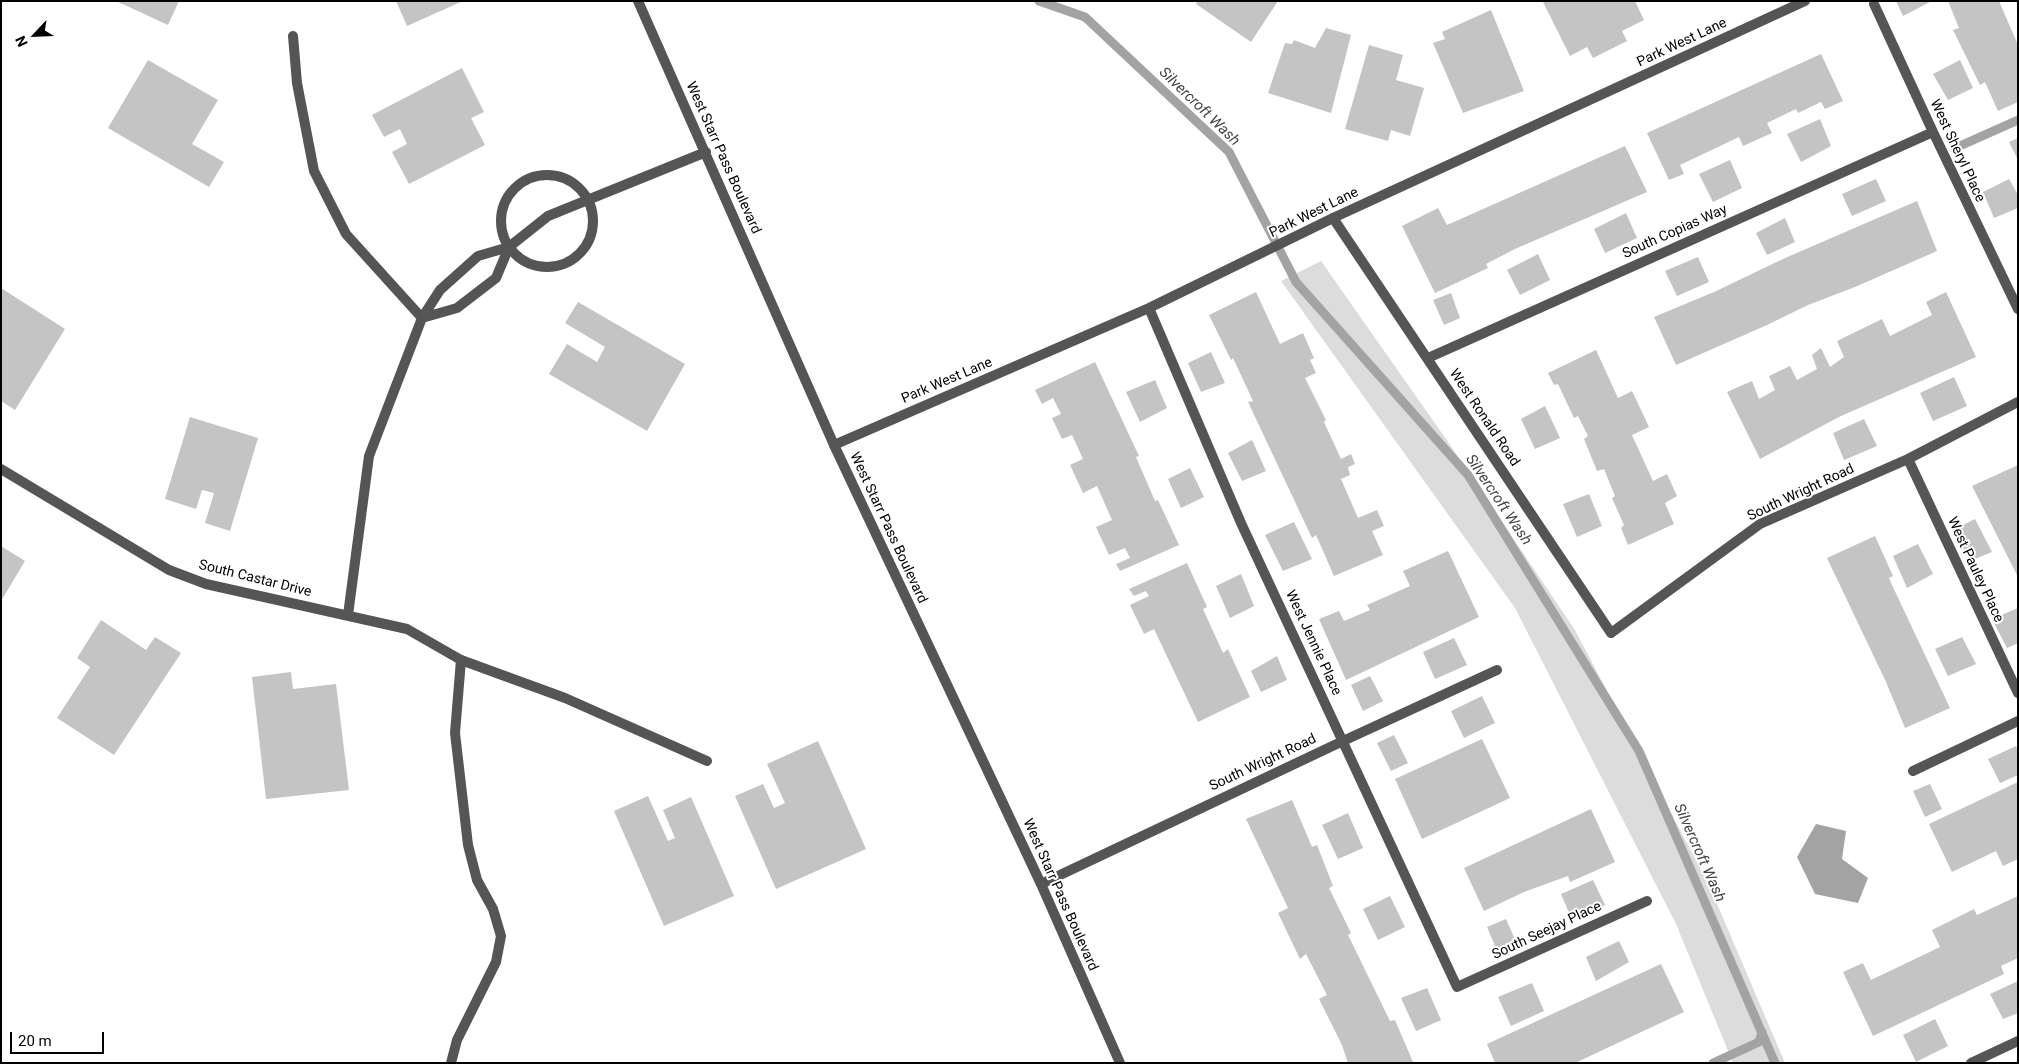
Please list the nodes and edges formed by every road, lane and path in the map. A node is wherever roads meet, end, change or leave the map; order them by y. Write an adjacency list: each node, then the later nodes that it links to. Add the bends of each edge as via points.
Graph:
1 (638, 1): 6 (street, West Starr Pass Boulevard)
2 (1806, 1): 8 (street, Park West Lane)
3 (1874, 4): 5 (street, West Sheryl Place)
4 (293, 36): 12 (street, via 297,84 314,171 346,234)
5 (1933, 132): 11 (street, West Sheryl Place); 13 (street, South Copias Way)
6 (706, 152): 7 (street); 15 (street, West Starr Pass Boulevard)
7 (587, 199): 9 (street, via 548,216); 9 (street, via 593,225 589,240 581,253 569,262 555,268 540,268 525,263); 9 (street, via 576,185 562,177 547,175 518,185 502,210 500,226)
8 (1333, 218): 10 (street, Park West Lane); 13 (street, West Ronald Road)
9 (509, 247): 12 (street, via 478,256 440,290); 12 (street, via 496,278 457,308)
10 (1149, 308): 15 (street, Park West Lane); 24 (street, West Jennie Place, via 1241,523)
11 (2018, 309)
12 (422, 318): 18 (street, via 368,456)
13 (1428, 358): 19 (street, West Ronald Road)
14 (2018, 402): 16 (street, South Wright Road)
15 (834, 445): 27 (street, West Starr Pass Boulevard)
16 (1908, 459): 19 (street, South Wright Road, via 1760,524); 22 (street, West Pauley Place)
17 (1, 469): 18 (street, South Castar Drive, via 169,570 206,584)
18 (348, 616): 20 (street, South Castar Drive, via 407,629)
19 (1611, 634)
20 (461, 660): 25 (street, South Castar Drive, via 566,698); 31 (street, via 455,734 468,845 477,880 493,909 501,936 496,962 457,1040)
21 (1498, 670): 24 (street, South Wright Road)
22 (2018, 693)
23 (2018, 722): 26 (street)
24 (1343, 740): 27 (street, South Wright Road); 29 (street, West Jennie Place)
25 (707, 761)
26 (1913, 771)
27 (1041, 884): 32 (street, West Starr Pass Boulevard)
28 (1647, 900): 29 (street, South Seejay Place)
29 (1457, 987)
30 (2018, 1041): 33 (street)
31 (451, 1063)
32 (1120, 1063)
33 (1971, 1063)

